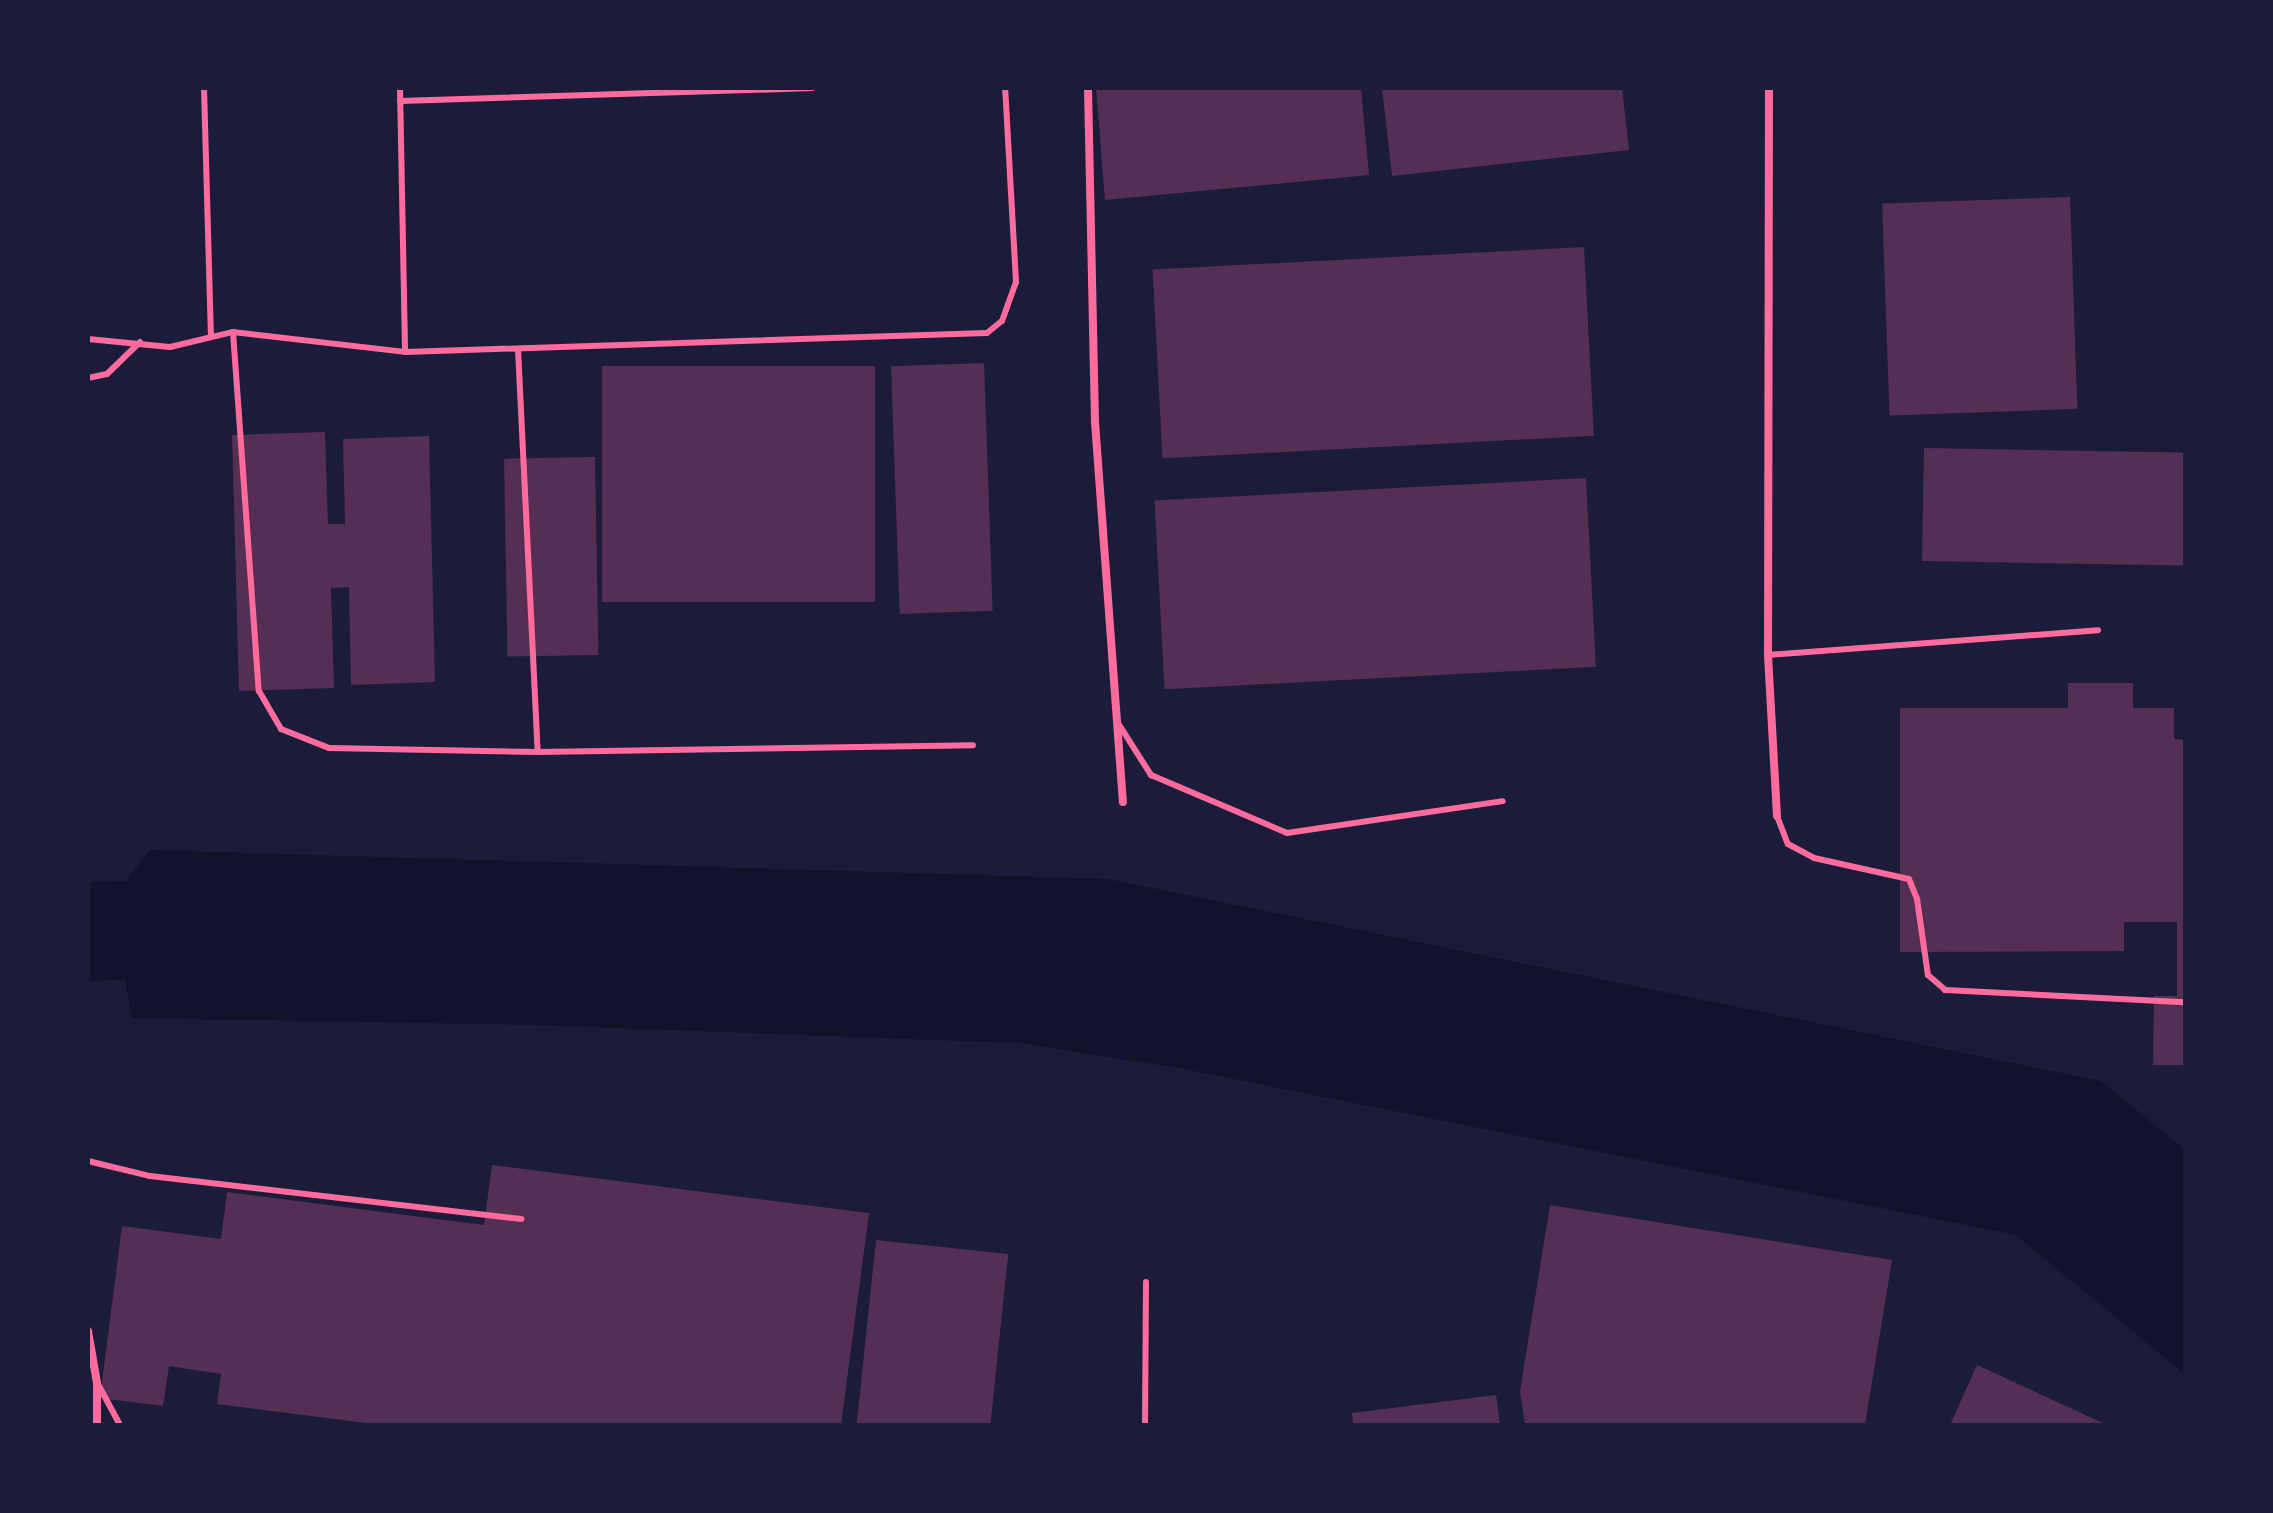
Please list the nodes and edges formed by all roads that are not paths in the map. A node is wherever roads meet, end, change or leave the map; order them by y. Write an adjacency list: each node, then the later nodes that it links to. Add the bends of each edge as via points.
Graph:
1 (204, 88): 9 (lane)
2 (400, 88): 7 (lane)
3 (812, 88): 7 (lane)
4 (1005, 88): 12 (lane, via 1016,282 1002,321 987,333 965,338)
5 (1088, 88): 17 (street, via 1095,422)
6 (1769, 88): 16 (street)
7 (400, 101): 13 (lane)
8 (233, 332): 9 (lane); 13 (lane); 19 (lane, via 259,691 281,729 329,748)
9 (211, 334): 11 (lane, via 170,347)
10 (88, 339): 11 (lane)
11 (140, 342): 14 (lane, via 107,374)
12 (518, 349): 13 (lane); 19 (lane)
13 (405, 352)
14 (88, 378)
15 (2098, 630): 16 (lane)
16 (1768, 655): 22 (street)
17 (1116, 720): 20 (lane, via 1151,775 1287,833); 21 (street)
18 (973, 745): 19 (lane)
19 (538, 752)
20 (1503, 801)
21 (1123, 802)
22 (1777, 816): 23 (lane, via 1788,844 1814,858 1909,879 1928,975 1945,990)
23 (2185, 1002)
24 (88, 1161): 25 (lane, via 150,1176)
25 (522, 1219)
26 (1146, 1282): 31 (lane)
27 (88, 1331): 28 (street)
28 (97, 1383): 29 (street); 30 (lane)
29 (97, 1425)
30 (120, 1425)
31 (1145, 1425)

